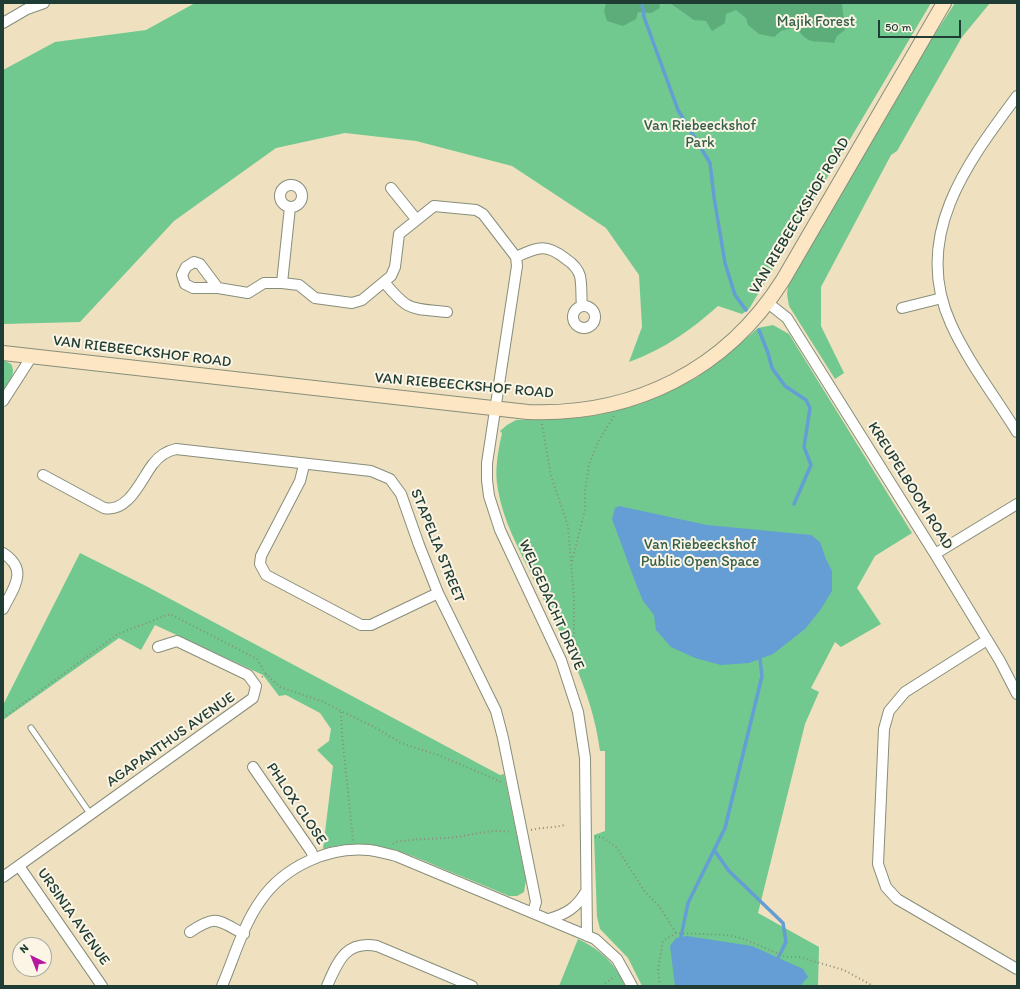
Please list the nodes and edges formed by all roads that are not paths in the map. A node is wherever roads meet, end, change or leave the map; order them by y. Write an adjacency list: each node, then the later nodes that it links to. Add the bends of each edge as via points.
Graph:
1 (44, 3): 4 (street, via 27,9)
2 (944, 3): 5 (street, VAN RIEBEECKSHOF ROAD)
3 (949, 3): 5 (street, VAN RIEBEECKSHOF ROAD)
4 (3, 23)
5 (927, 34): 15 (street, VAN RIEBEECKSHOF ROAD)
6 (1017, 96): 14 (street, via 965,172 946,211 938,255)
7 (392, 188): 9 (street)
8 (290, 207): 12 (street)
9 (416, 219): 10 (street, via 434,206 476,210 483,214); 11 (street, via 399,234 395,267 391,276)
10 (516, 257): 16 (street, via 545,248 557,251 572,263 580,275); 22 (street, WELGEDACHT DRIVE, via 514,292)
11 (384, 282): 12 (street, via 362,300 352,302 315,298 299,285); 18 (street, via 405,305)
12 (282, 283): 13 (street, via 264,283 248,293)
13 (218, 288)
14 (942, 298): 17 (street); 23 (street, via 956,334)
15 (768, 303): 22 (street, VAN RIEBEECKSHOF ROAD, via 738,336 709,361 671,384 651,392 614,405 578,411 544,413); 28 (street, KREUPELBOOM ROAD, via 787,318)
16 (582, 306)
17 (902, 308)
18 (447, 312)
19 (3, 353): 20 (street, VAN RIEBEECKSHOF ROAD)
20 (32, 356): 21 (street); 22 (street, VAN RIEBEECKSHOF ROAD)
21 (3, 401)
22 (496, 409): 40 (street, WELGEDACHT DRIVE, via 487,463 489,496 500,530 561,660 583,736)
23 (1017, 432)
24 (304, 465): 25 (street, STAPELIA STREET, via 176,449 160,456 138,489 118,507 112,508 104,508); 29 (street, STAPELIA STREET, via 371,471 394,483 404,499); 29 (street, via 300,481 261,556 260,564 266,575 361,625 370,625)
25 (43, 476)
26 (1017, 504): 28 (street)
27 (3, 553): 30 (street, via 14,561 18,573)
28 (935, 554): 31 (street, KREUPELBOOM ROAD)
29 (438, 593): 41 (street, STAPELIA STREET, via 496,711 536,902)
30 (3, 609)
31 (987, 640): 33 (street, KREUPELBOOM ROAD); 46 (street, via 905,692 889,711 884,728 878,864 884,884 897,899)
32 (158, 647): 36 (street, AGAPANTHUS AVENUE, via 177,641 248,674 254,682 256,691 251,702)
33 (1017, 694)
34 (31, 728): 36 (lane)
35 (253, 766): 37 (street, PHLOX CLOSE)
36 (91, 815): 38 (street, AGAPANTHUS AVENUE)
37 (314, 858): 41 (street, via 354,850 369,850 396,856); 44 (street, via 290,871 270,888 251,917)
38 (19, 866): 39 (street, AGAPANTHUS AVENUE); 47 (street, URSINIA AVENUE)
39 (3, 877)
40 (585, 893): 42 (street, via 576,906 567,913); 45 (street, WELGEDACHT DRIVE)
41 (532, 912): 42 (street)
42 (549, 919): 45 (street)
43 (190, 932): 44 (street, via 207,921 214,920)
44 (244, 934): 48 (street)
45 (587, 936): 51 (street, via 606,948 624,967)
46 (1017, 969)
47 (102, 986)
48 (222, 986)
49 (327, 986): 50 (street, via 340,959 350,950 364,945 378,946)
50 (472, 986)
51 (632, 986)

